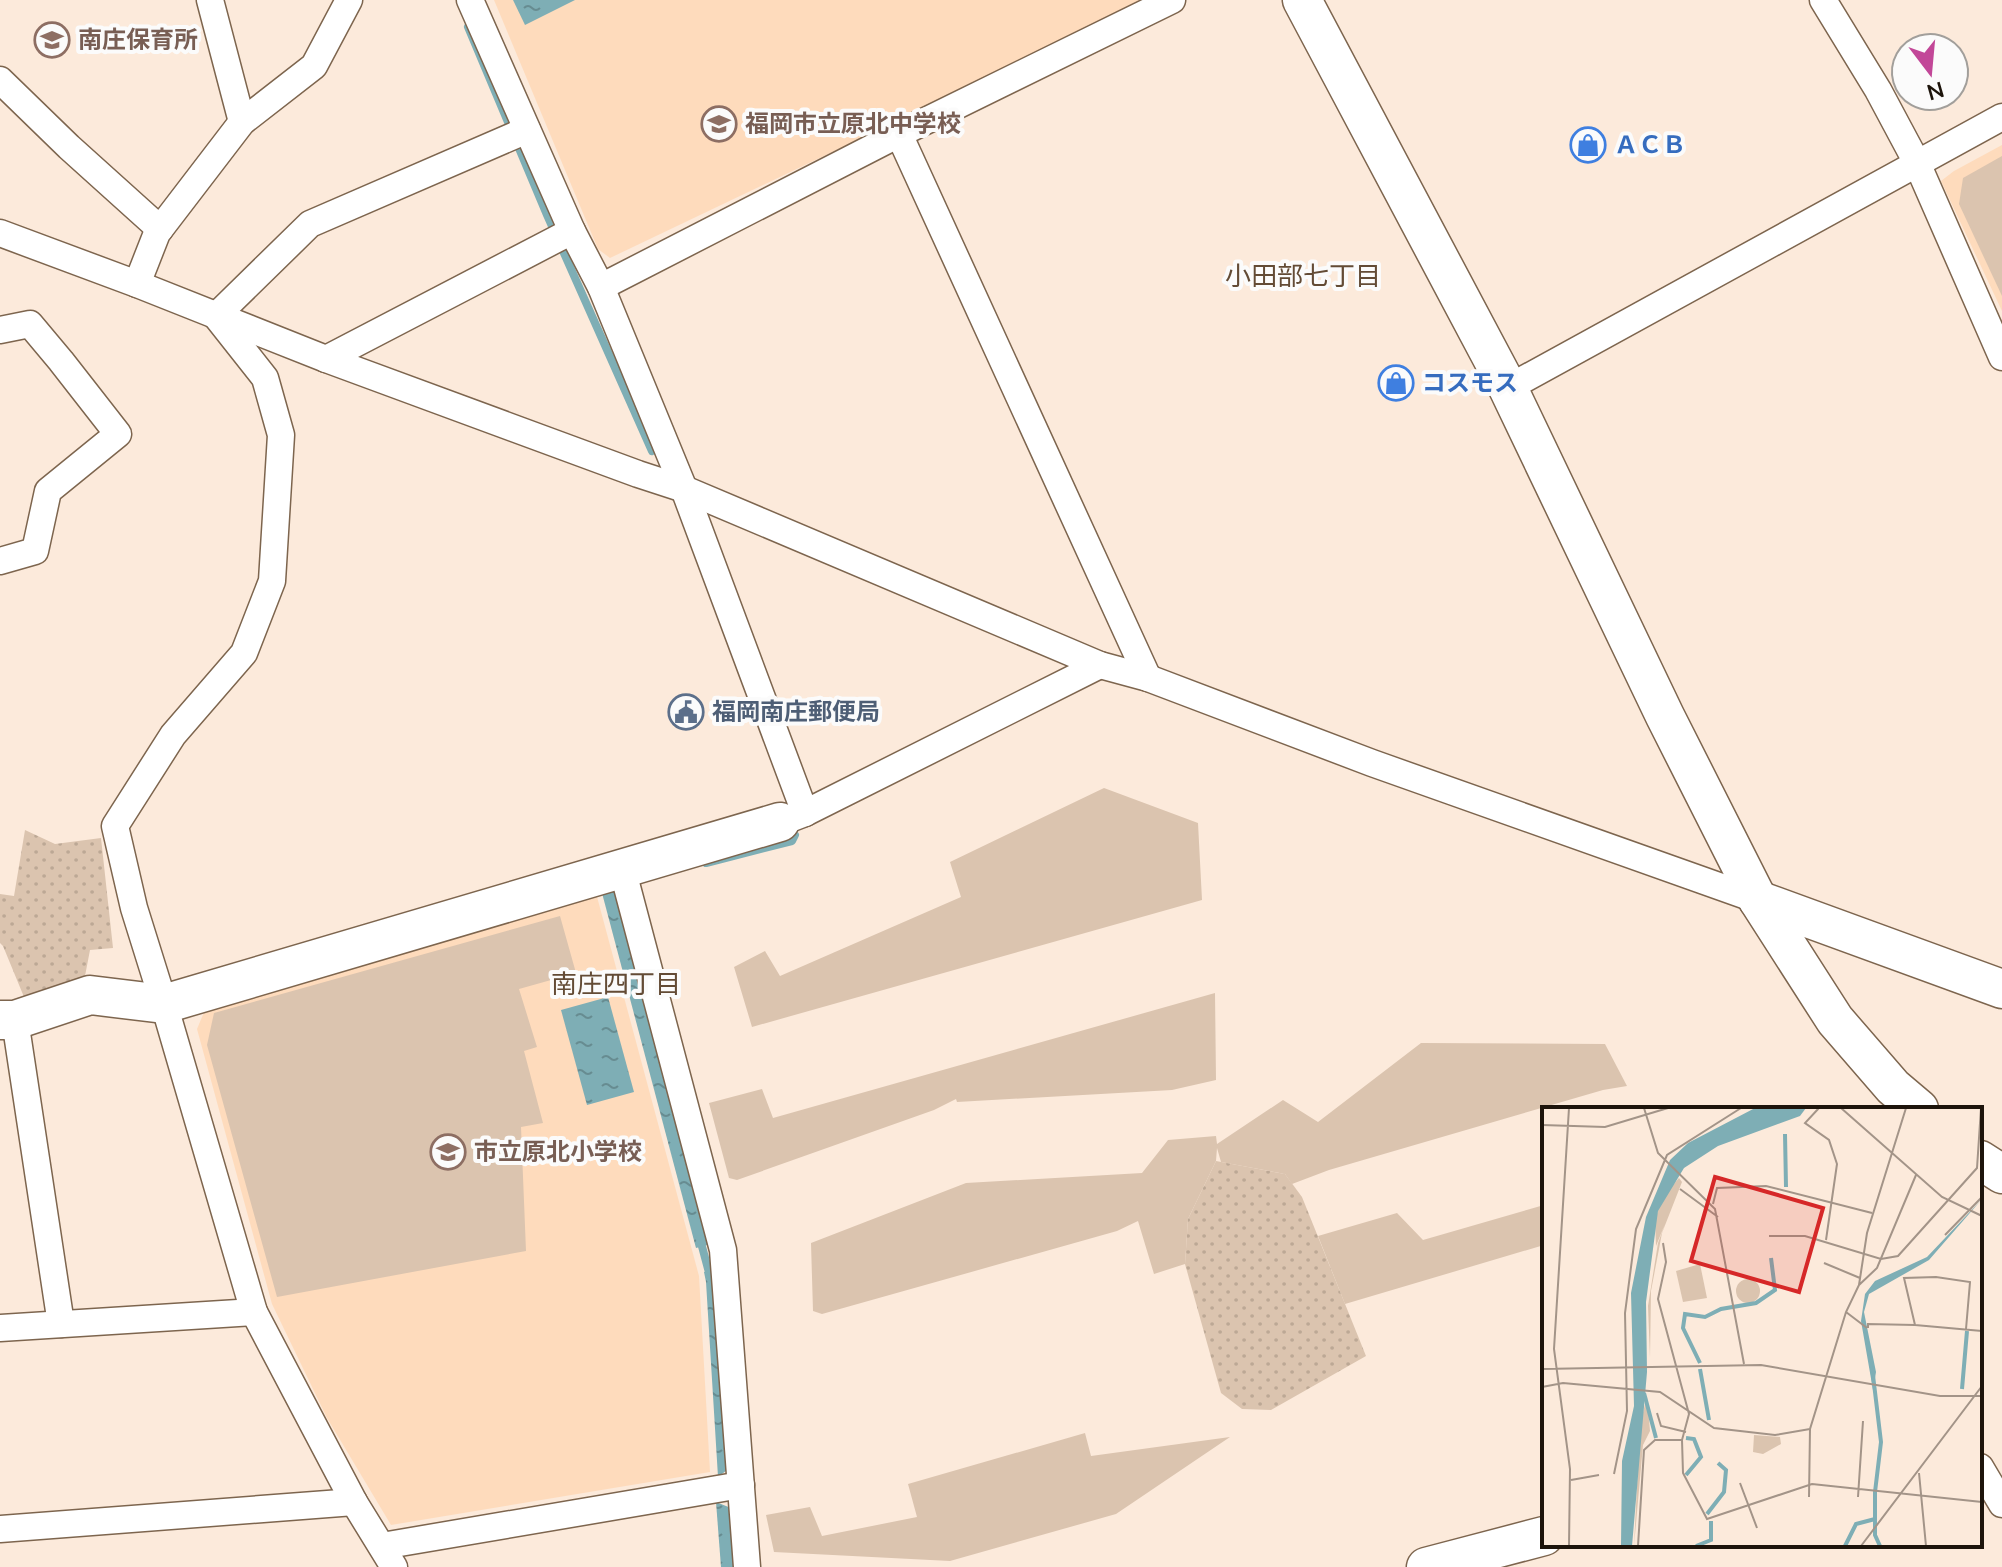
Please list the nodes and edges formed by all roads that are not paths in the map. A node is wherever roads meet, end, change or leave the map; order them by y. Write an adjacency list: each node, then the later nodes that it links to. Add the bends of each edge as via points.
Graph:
1 (210, 0): 9 (street)
2 (349, 0): 9 (street, via 314,66)
3 (470, 0): 11 (street)
4 (1172, 0): 10 (street)
5 (1302, 0): 22 (street)
6 (1827, 1): 12 (street)
7 (0, 80): 13 (street)
8 (2002, 117): 12 (street)
9 (242, 122): 13 (street)
10 (899, 134): 17 (street); 26 (street)
11 (517, 135): 14 (street); 18 (street, via 310,224)
12 (1917, 163): 20 (street); 22 (street)
13 (160, 229): 16 (street)
14 (572, 231): 17 (street); 21 (street)
15 (0, 233): 16 (street)
16 (137, 284): 18 (street)
17 (601, 287): 23 (street)
18 (216, 316): 21 (street); 31 (street, via 265,378 281,435 272,581 244,653 173,735 115,826)
19 (0, 330): 24 (street, via 30,324 118,434 48,491 35,551)
20 (2002, 357)
21 (326, 359): 23 (street)
22 (1508, 388): 29 (street)
23 (684, 489): 25 (street); 27 (street)
24 (0, 561)
25 (1100, 665): 26 (street); 27 (street)
26 (1148, 678): 29 (street)
27 (793, 817): 28 (street)
28 (622, 868): 31 (street); 40 (street, via 723,1250)
29 (1758, 900): 30 (street); 33 (street, via 1835,1020)
30 (2002, 989)
31 (164, 1004): 32 (street, via 90,995); 36 (street)
32 (8, 1020): 37 (street)
33 (1897, 1102)
34 (1982, 1161): 35 (street)
35 (2002, 1174)
36 (254, 1312): 37 (street); 41 (street)
37 (61, 1324): 38 (street)
38 (0, 1328)
39 (1982, 1470): 42 (street)
40 (741, 1485): 45 (street); 46 (street)
41 (354, 1502): 43 (street); 45 (street)
42 (2002, 1504)
43 (0, 1529)
44 (1542, 1537): 47 (street)
45 (388, 1557)
46 (747, 1567)
47 (1426, 1567)

